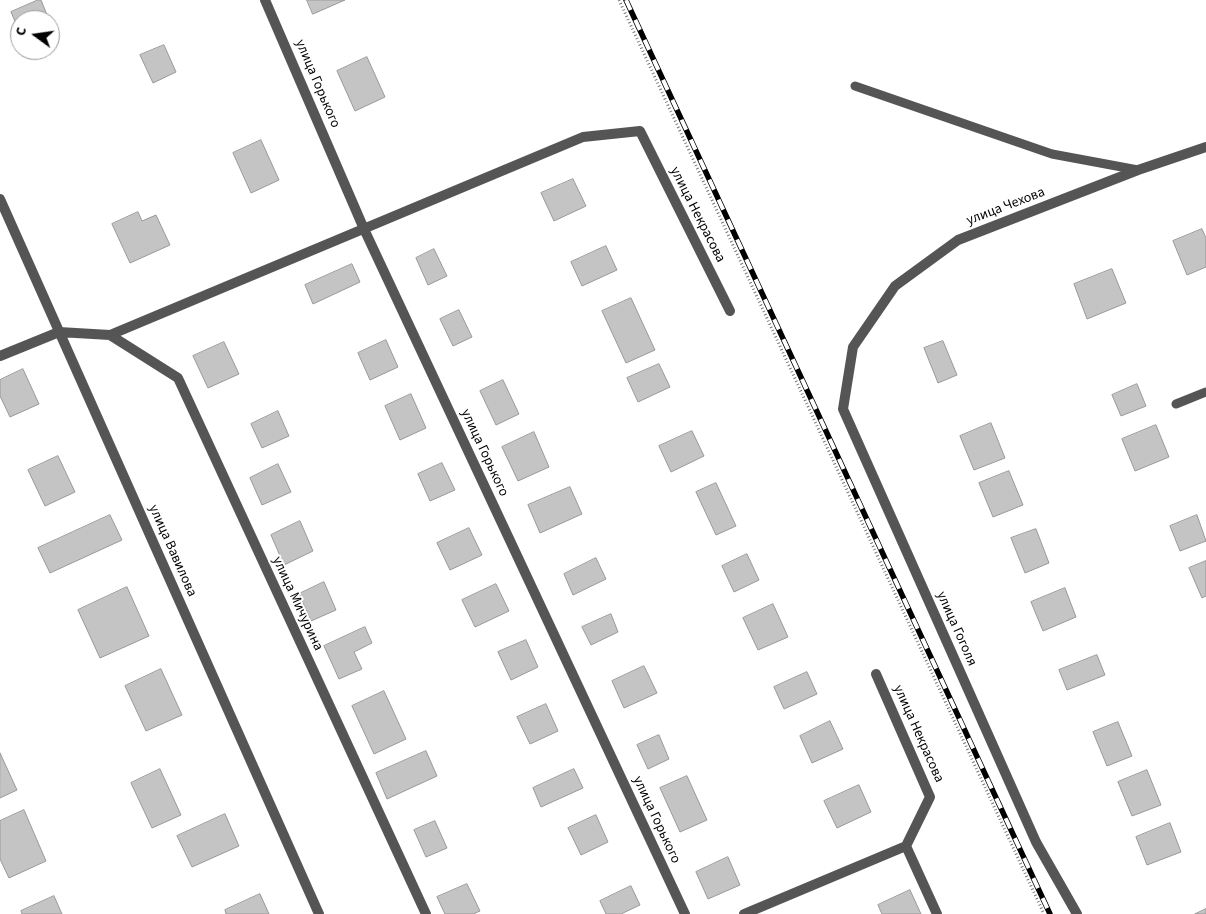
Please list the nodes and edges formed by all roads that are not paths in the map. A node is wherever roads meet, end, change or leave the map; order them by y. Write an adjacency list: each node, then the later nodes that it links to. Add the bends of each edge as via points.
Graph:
1 (265, 0): 6 (street, улица Горького)
2 (855, 86): 4 (lane, via 1052,154)
3 (1206, 148): 4 (street, улица Чехова)
4 (1138, 170): 10 (street, улица Чехова, via 958,240 895,286)
5 (0, 199): 8 (street, улица Вавилова)
6 (364, 228): 7 (street, улица Некрасова, via 583,137 640,131); 9 (street); 18 (street, улица Горького)
7 (730, 311)
8 (59, 332): 9 (street); 11 (street); 16 (street, улица Вавилова)
9 (110, 335): 17 (street, улица Мичурина, via 178,378)
10 (853, 347): 21 (street, улица Гоголя, via 843,409 1036,842)
11 (0, 356)
12 (1206, 392): 13 (lane)
13 (1176, 404)
14 (876, 674): 15 (street, улица Некрасова, via 930,797)
15 (906, 846): 19 (street); 20 (street)
16 (319, 914)
17 (426, 914)
18 (685, 914)
19 (744, 914)
20 (937, 914)
21 (1077, 914)

